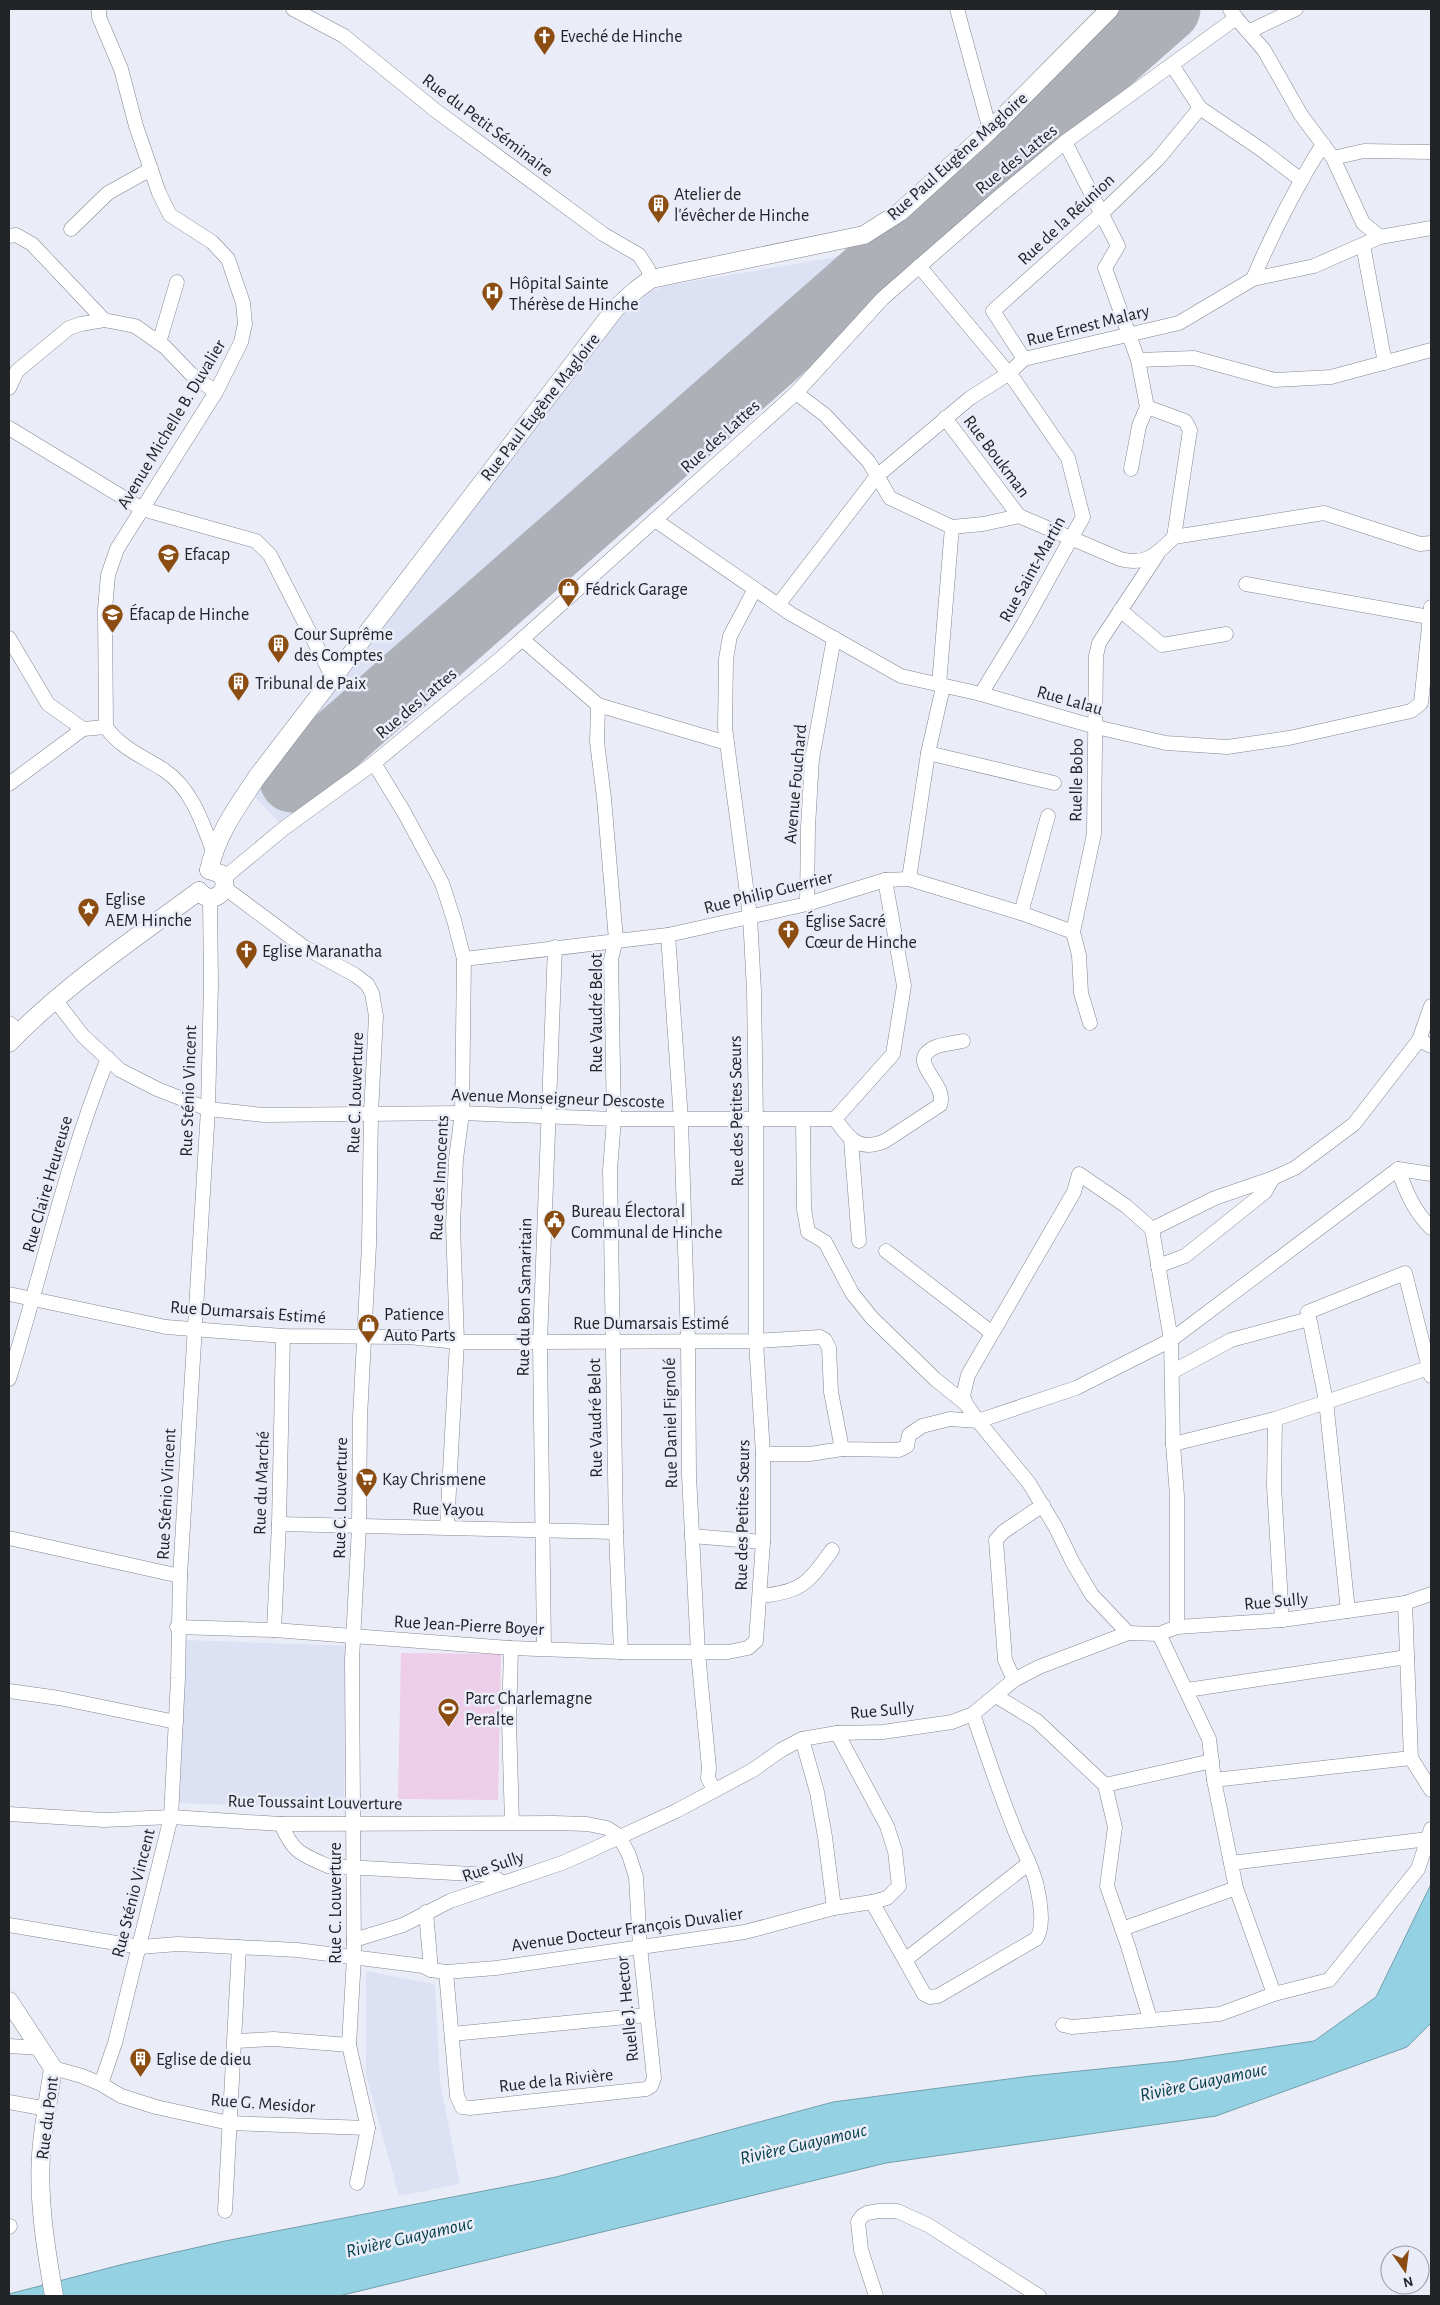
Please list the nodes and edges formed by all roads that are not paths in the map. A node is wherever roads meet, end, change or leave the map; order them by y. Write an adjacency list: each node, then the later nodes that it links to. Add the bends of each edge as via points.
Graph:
1 (99, 9): 15 (street, Avenue Michelle B. Duvalier, via 99,17 122,69)
2 (293, 9): 25 (street, Rue du Petit Séminaire, via 344,36 435,110 603,234 639,255)
3 (957, 9): 10 (street)
4 (1110, 9): 10 (main road, Rue Paul Eugène Magloire)
5 (1296, 9): 7 (street)
6 (1233, 14): 7 (street); 8 (street, Rue des Lattes)
7 (1248, 32): 12 (street, via 1264,50 1301,114)
8 (1172, 65): 9 (street); 11 (street, Rue des Lattes)
9 (1200, 108): 16 (street); 17 (street, Rue de la Réunion, via 1158,159)
10 (990, 130): 25 (main road, Rue Paul Eugène Magloire, via 900,212 864,235)
11 (1065, 142): 17 (street); 23 (street, Rue des Lattes)
12 (1323, 144): 14 (street); 16 (street)
13 (1431, 152): 14 (street, via 1364,151)
14 (1333, 158): 21 (street, via 1360,217)
15 (151, 169): 18 (street, via 108,194); 36 (street, Avenue Michelle B. Duvalier, via 170,215 212,242 228,259 238,285 245,324 241,342)
16 (1301, 180): 24 (street)
17 (1101, 214): 28 (street, via 1118,246 1105,268); 31 (street, Rue de la Réunion, via 993,311)
18 (71, 228)
19 (1431, 228): 21 (street, Rue Ernest Malary)
20 (9, 236): 27 (street, via 16,235 32,244)
21 (1380, 237): 22 (street, Rue Ernest Malary)
22 (1363, 245): 24 (street, Rue Ernest Malary, via 1314,266); 33 (street)
23 (919, 266): 34 (street, Rue Saint-Martin); 37 (street, Rue des Lattes, via 883,298)
24 (1253, 279): 28 (street, Rue Ernest Malary, via 1179,322)
25 (651, 280): 60 (main road, Rue Paul Eugène Magloire, via 615,309)
26 (177, 282): 29 (street)
27 (104, 320): 29 (street, via 135,326); 35 (street, via 69,328 17,371)
28 (1129, 334): 31 (street, Rue Ernest Malary); 32 (street)
29 (159, 343): 36 (street, via 191,374)
30 (1431, 350): 33 (street)
31 (1024, 359): 34 (street, Rue Ernest Malary)
32 (1138, 360): 33 (street, via 1194,358 1275,380 1331,377); 38 (street)
33 (1385, 362)
34 (1008, 374): 39 (street, Rue Ernest Malary); 47 (street, Rue Saint-Martin, via 1068,458 1083,517)
35 (9, 388)
36 (216, 392): 43 (street, Avenue Michelle B. Duvalier)
37 (796, 393): 42 (street, via 825,415 869,462); 45 (street, Rue des Lattes)
38 (1147, 407): 41 (street, via 1139,426); 48 (street, via 1185,421 1190,430)
39 (945, 418): 42 (street, Rue Ernest Malary); 44 (street, Rue Boukman)
40 (9, 428): 43 (street)
41 (1131, 469)
42 (877, 476): 46 (street, via 890,498); 53 (street, Rue Ernest Malary)
43 (142, 510): 60 (street, via 244,537 264,548); 65 (street, Avenue Michelle B. Duvalier, via 117,549 108,575 105,610)
44 (1019, 516): 46 (street); 47 (street)
45 (655, 520): 52 (street, Rue Lalau); 59 (street, Rue des Lattes)
46 (952, 527): 61 (street)
47 (1072, 537): 50 (street, via 1134,563); 62 (street, Rue Saint-Martin)
48 (1174, 537): 49 (street, via 1324,513 1420,544); 50 (street, Ruelle Bobo)
49 (1431, 543)
50 (1157, 555): 54 (street, Ruelle Bobo)
51 (1246, 584): 55 (street)
52 (755, 589): 53 (street, Rue Lalau); 67 (street, Rue des Petites Sœurs, via 730,636 726,659)
53 (778, 605): 58 (street, Rue Lalau)
54 (1120, 610): 56 (street, via 1162,645); 64 (street, Ruelle Bobo, via 1099,643 1096,656)
55 (1430, 612): 64 (street, Rue Lalau, via 1421,703 1411,711 1289,738 1227,747 1166,743)
56 (1226, 634)
57 (9, 638): 66 (street, via 48,704)
58 (834, 638): 61 (street, Rue Lalau, via 900,676); 78 (street, Avenue Fouchard, via 812,759)
59 (522, 639): 63 (street); 69 (street, Rue des Lattes)
60 (333, 678): 73 (main road, Rue Paul Eugène Magloire, via 257,776 226,822)
61 (941, 686): 62 (street, Rue Lalau); 68 (street)
62 (982, 694): 64 (street, Rue Lalau)
63 (598, 705): 67 (street); 83 (street, Rue Vaudré Belot, via 597,742)
64 (1096, 727): 81 (street, Ruelle Bobo, via 1094,834)
65 (106, 728): 66 (street); 73 (street, via 113,737 165,771 184,788)
66 (83, 729): 71 (street)
67 (727, 743): 80 (street, Rue des Petites Sœurs)
68 (928, 753): 70 (street); 75 (street)
69 (374, 763): 74 (street, Rue des Lattes); 85 (street, Rue des Innocents, via 442,883)
70 (1054, 783)
71 (9, 784)
72 (1048, 816): 79 (street)
73 (213, 850): 74 (main road, Rue Paul Eugène Magloire)
74 (219, 879): 77 (main road, via 220,895); 77 (main road, Rue Paul Eugène Magloire, via 200,876 197,881); 94 (street, Rue C. Louverture, via 304,947 367,984 376,1016)
75 (909, 879): 76 (street, Rue Philip Guerrier); 79 (street, Rue Philip Guerrier)
76 (885, 880): 78 (street, Rue Philip Guerrier); 97 (street, via 904,986 893,1054)
77 (204, 895): 86 (main road, via 121,948); 93 (street, Rue Sténio Vincent, via 211,984)
78 (807, 904): 80 (street, Rue Philip Guerrier)
79 (1021, 914): 81 (street, Rue Philip Guerrier)
80 (750, 916): 82 (street, Rue Philip Guerrier); 101 (street, Rue des Petites Sœurs)
81 (1073, 932): 88 (street, via 1079,955 1081,993)
82 (668, 935): 83 (street, Rue Philip Guerrier); 99 (street, Rue Daniel Fignolé)
83 (616, 940): 84 (street, Rue Philip Guerrier); 98 (street, Rue Vaudré Belot, via 611,959)
84 (555, 947): 85 (street, Rue Philip Guerrier); 96 (street, Rue du Bon Samaritain)
85 (464, 959): 95 (street, Rue des Innocents)
86 (56, 1001): 89 (main road); 92 (street, Avenue Monseigneur Descoste, via 83,1036)
87 (1431, 1006): 91 (street)
88 (1090, 1023)
89 (13, 1032)
90 (963, 1041): 102 (street, via 934,1047 923,1059 940,1090 940,1105 875,1145 863,1146)
91 (1425, 1043): 105 (street, via 1354,1124 1295,1168)
92 (108, 1058): 93 (street, Avenue Monseigneur Descoste, via 120,1070 137,1079); 112 (street, Rue Claire Heureuse, via 86,1113)
93 (208, 1109): 94 (street, Avenue Monseigneur Descoste, via 264,1115); 114 (street, Rue Sténio Vincent)
94 (371, 1113): 95 (street, Avenue Monseigneur Descoste); 117 (street, Rue C. Louverture, via 369,1245)
95 (462, 1114): 96 (street, Avenue Monseigneur Descoste); 121 (street, Rue des Innocents, via 453,1225)
96 (549, 1117): 98 (street, Avenue Monseigneur Descoste); 122 (street, Rue du Bon Samaritain)
97 (835, 1119): 100 (street, Avenue Monseigneur Descoste); 102 (street)
98 (614, 1120): 99 (street, Avenue Monseigneur Descoste); 123 (street, Rue Vaudré Belot, via 610,1170)
99 (681, 1120): 101 (street, Avenue Monseigneur Descoste); 119 (street, Rue Daniel Fignolé)
100 (803, 1120): 101 (street, Avenue Monseigneur Descoste); 128 (street, via 804,1209 808,1232 825,1242 852,1293 872,1318)
101 (756, 1121): 120 (street, Rue des Petites Sœurs)
102 (851, 1140): 108 (street)
103 (1398, 1169): 104 (street); 107 (street, via 1409,1199); 118 (street)
104 (1431, 1174)
105 (1273, 1178): 106 (street, via 1215,1198); 110 (street, via 1265,1192 1185,1256)
106 (1152, 1228): 110 (street); 115 (street, via 1079,1174 1074,1192)
107 (1431, 1228)
108 (859, 1242)
109 (886, 1251): 115 (street)
110 (1158, 1266): 118 (street)
111 (9, 1294): 112 (street, Rue Dumarsais Estimé)
112 (34, 1299): 114 (street, Rue Dumarsais Estimé, via 128,1320); 126 (street, Rue Claire Heureuse)
113 (1309, 1319): 124 (street, via 1308,1312 1405,1273); 125 (street, via 1230,1340); 127 (street)
114 (194, 1329): 116 (street, Rue Dumarsais Estimé); 144 (street, Rue Sténio Vincent)
115 (992, 1333): 128 (street, via 968,1375 963,1396)
116 (284, 1336): 117 (street, Rue Dumarsais Estimé); 135 (street, Rue du Marché)
117 (363, 1336): 121 (street, Rue Dumarsais Estimé); 136 (street, Rue C. Louverture)
118 (1171, 1340): 125 (street); 130 (street, via 1076,1388)
119 (688, 1341): 120 (street, Rue Dumarsais Estimé); 123 (street, Rue Dumarsais Estimé); 140 (street, Rue Daniel Fignolé)
120 (756, 1341): 132 (street, Rue Dumarsais Estimé, via 820,1337 825,1340 829,1348 831,1392); 133 (street, Rue des Petites Sœurs)
121 (457, 1342): 122 (street, Rue Dumarsais Estimé); 137 (street, Rue des Innocents)
122 (540, 1342): 123 (street, Rue Dumarsais Estimé); 138 (street, Rue du Bon Samaritain)
123 (612, 1342): 139 (street, Rue Vaudré Belot)
124 (1431, 1370): 127 (street)
125 (1172, 1372): 131 (street)
126 (9, 1379)
127 (1326, 1401): 129 (street); 148 (street)
128 (966, 1404): 130 (street)
129 (1275, 1419): 131 (street); 149 (street, via 1274,1486)
130 (978, 1421): 132 (street, via 950,1419 922,1426 910,1435 907,1446 899,1450); 134 (street)
131 (1173, 1444): 151 (street, via 1177,1496)
132 (842, 1449): 133 (street, via 810,1454)
133 (764, 1454): 142 (street, Rue des Petites Sœurs)
134 (1043, 1505): 153 (street, via 1092,1595); 162 (street, via 1002,1532 996,1540 1005,1660)
135 (279, 1524): 136 (street, Rue Yayou); 152 (street, Rue du Marché)
136 (359, 1527): 137 (street, Rue Yayou); 155 (street, Rue C. Louverture)
137 (447, 1527): 138 (street, Rue Yayou)
138 (544, 1530): 139 (street, Rue Yayou); 158 (street, Rue du Bon Samaritain)
139 (616, 1532): 159 (street, Rue Vaudré Belot)
140 (692, 1536): 142 (street); 160 (street, Rue Daniel Fignolé)
141 (9, 1538): 144 (street)
142 (763, 1542): 146 (street, Rue des Petites Sœurs)
143 (832, 1550): 146 (street, via 807,1582 791,1591)
144 (180, 1576): 150 (street, Rue Sténio Vincent)
145 (1431, 1594): 147 (street, Rue Sully)
146 (760, 1596): 156 (street, Rue des Petites Sœurs)
147 (1405, 1603): 148 (street, Rue Sully); 161 (street)
148 (1348, 1611): 149 (street, Rue Sully)
149 (1282, 1620): 151 (street, Rue Sully)
150 (178, 1627): 152 (street, Rue Jean-Pierre Boyer); 167 (street, Rue Sténio Vincent)
151 (1177, 1627): 154 (street, Rue Sully)
152 (274, 1630): 155 (street, Rue Jean-Pierre Boyer)
153 (1128, 1633): 154 (street, Rue Sully); 162 (street, Rue Sully)
154 (1159, 1634): 163 (street)
155 (353, 1636): 157 (street, Rue Jean-Pierre Boyer); 178 (street, Rue C. Louverture)
156 (756, 1641): 160 (street, Rue Jean-Pierre Boyer, via 742,1650)
157 (510, 1648): 158 (street, Rue Jean-Pierre Boyer); 179 (street)
158 (544, 1648): 159 (street, Rue Jean-Pierre Boyer)
159 (621, 1652): 160 (street, Rue Jean-Pierre Boyer)
160 (698, 1653): 174 (street, Rue Daniel Fignolé, via 708,1778)
161 (1407, 1657): 163 (street); 170 (street)
162 (1014, 1680): 165 (street, Rue Sully)
163 (1187, 1690): 171 (street, via 1209,1739)
164 (9, 1691): 167 (street)
165 (996, 1696): 166 (street, Rue Sully); 173 (street, via 1037,1721)
166 (974, 1714): 168 (street, Rue Sully, via 952,1722 883,1732); 184 (street, via 997,1788)
167 (176, 1722): 177 (street, Rue Sténio Vincent)
168 (837, 1733): 169 (street, Rue Sully); 188 (street, Avenue Docteur François Duvalier, via 887,1826 895,1851 899,1886 887,1898)
169 (802, 1739): 174 (street, Rue Sully); 189 (street, via 826,1837)
170 (1411, 1758): 172 (street); 175 (street)
171 (1212, 1761): 172 (street); 173 (street)
172 (1214, 1780): 183 (street)
173 (1105, 1785): 192 (street, via 1115,1827 1106,1886)
174 (714, 1790): 182 (street, Rue Sully)
175 (1431, 1790)
176 (9, 1814): 177 (street, Rue Toussaint Louverture, via 104,1820)
177 (172, 1818): 180 (street, Rue Toussaint Louverture); 194 (street, Rue Sténio Vincent)
178 (353, 1822): 179 (street, Rue Toussaint Louverture); 180 (street, Rue Toussaint Louverture); 185 (street, Rue C. Louverture)
179 (512, 1822): 182 (street, Rue Toussaint Louverture, via 587,1824 608,1828)
180 (280, 1824): 185 (street, via 289,1844 305,1856 328,1866)
181 (1430, 1834): 183 (street); 201 (street, via 1418,1869 1329,1980)
182 (619, 1836): 186 (street, Rue Sully, via 562,1863); 196 (street, Ruelle J. Hector, via 630,1855 636,1877)
183 (1231, 1863): 187 (street)
184 (1028, 1864): 198 (street); 198 (street, via 1037,1885 1041,1929 1036,1939 938,1996 924,1994)
185 (354, 1869): 186 (street, via 490,1875); 193 (street, Rue C. Louverture)
186 (502, 1882): 190 (street, Rue Sully)
187 (1236, 1888): 192 (street); 201 (street)
188 (872, 1902): 189 (street, Avenue Docteur François Duvalier); 198 (street)
189 (834, 1908): 196 (street, Avenue Docteur François Duvalier, via 745,1932)
190 (426, 1912): 193 (street, Rue Sully, via 402,1925); 199 (street)
191 (9, 1924): 194 (street, Avenue Docteur François Duvalier)
192 (1122, 1929): 204 (street)
193 (354, 1940): 197 (street, Rue C. Louverture)
194 (140, 1947): 195 (street, Avenue Docteur François Duvalier, via 178,1944); 212 (street, Rue Sténio Vincent)
195 (239, 1947): 197 (street, Avenue Docteur François Duvalier); 207 (street)
196 (640, 1947): 200 (street, Avenue Docteur François Duvalier); 203 (street, Ruelle J. Hector)
197 (354, 1957): 199 (street, Avenue Docteur François Duvalier, via 423,1966); 208 (street, Rue C. Louverture)
198 (904, 1960)
199 (431, 1970): 200 (street, Avenue Docteur François Duvalier)
200 (446, 1972): 206 (street)
201 (1274, 1994): 204 (street, via 1220,2014)
202 (9, 2001): 210 (main road, Rue du Pont)
203 (647, 2015): 206 (street); 213 (street, Ruelle J. Hector, via 654,2078)
204 (1150, 2019): 205 (street, via 1072,2027)
205 (1063, 2025)
206 (452, 2034): 213 (street, Rue de la Rivière, via 462,2107)
207 (236, 2041): 208 (street, via 274,2039); 216 (street)
208 (349, 2045): 217 (street, Rue C. Louverture)
209 (9, 2046): 210 (street)
210 (40, 2048): 211 (main road, Rue du Pont)
211 (53, 2068): 212 (street, Rue G. Mesidor); 215 (main road, Rue du Pont)
212 (101, 2084): 216 (street, Rue G. Mesidor, via 121,2096 156,2107)
213 (646, 2089)
214 (9, 2102): 215 (street)
215 (47, 2109): 220 (main road, Rue du Pont, via 41,2155 45,2247)
216 (229, 2123): 217 (street, Rue G. Mesidor); 219 (street)
217 (368, 2128): 218 (street, Rue C. Louverture)
218 (357, 2183)
219 (225, 2211)
220 (54, 2296)
221 (876, 2296): 222 (street, via 862,2250 858,2222 862,2216 879,2211 897,2211 928,2225)
222 (1039, 2296)

